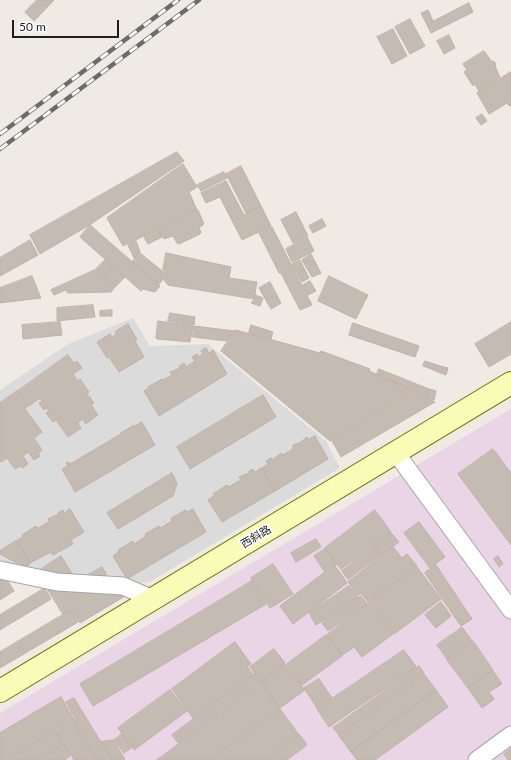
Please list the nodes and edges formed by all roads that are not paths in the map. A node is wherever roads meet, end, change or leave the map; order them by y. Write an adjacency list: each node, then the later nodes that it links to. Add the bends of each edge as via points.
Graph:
1 (511, 383): 2 (street, 西斜路)
2 (396, 453): 4 (street, 西斜路); 5 (street)
3 (0, 570): 4 (street, via 57,582 123,586)
4 (153, 599): 6 (street, 西斜路)
5 (511, 610)
6 (0, 691)
7 (511, 735): 8 (street)
8 (477, 760)

